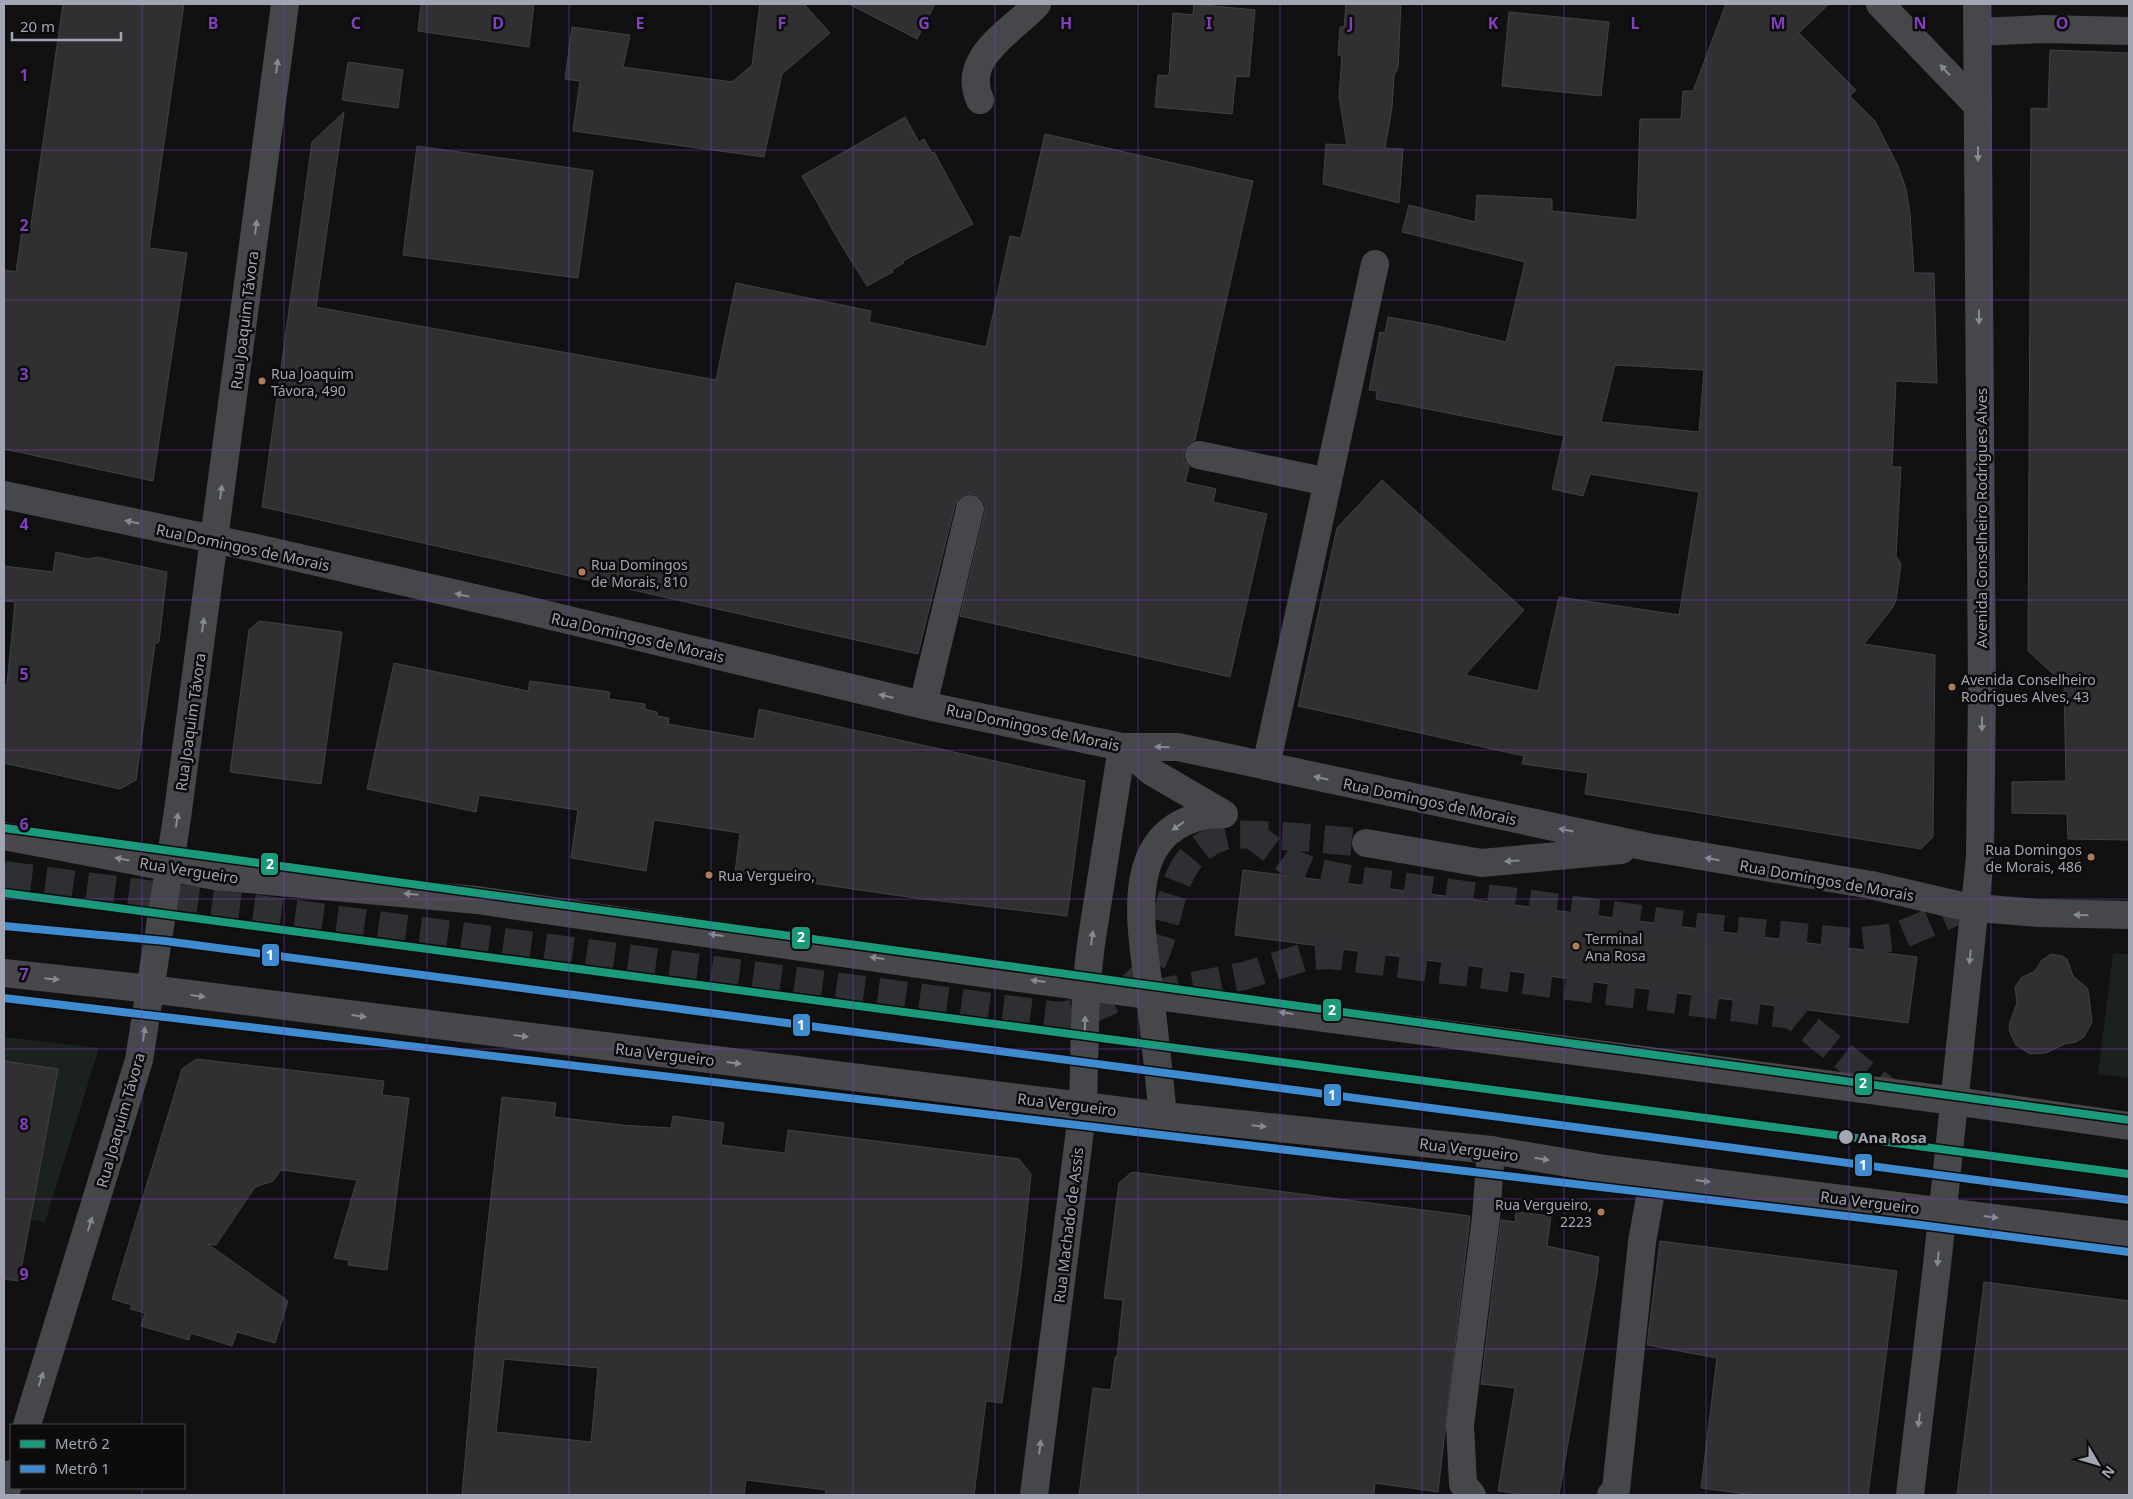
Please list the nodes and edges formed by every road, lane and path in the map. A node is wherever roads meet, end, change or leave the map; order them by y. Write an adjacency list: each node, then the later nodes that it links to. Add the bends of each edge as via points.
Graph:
1 (285, 4): 14 (street, Rua Joaquim Távora, one-way to 1)
2 (1037, 4): 7 (street, via 996,40 982,60 975,73 974,88)
3 (1880, 4): 8 (street, one-way to 3)
4 (1977, 4): 6 (street, Avenida Conselheiro Rodrigues Alves)
5 (2129, 31): 6 (street, via 2044,29)
6 (1977, 32): 8 (street, Avenida Conselheiro Rodrigues Alves)
7 (980, 100)
8 (1978, 106): 22 (street, Avenida Conselheiro Rodrigues Alves, one-way to 22, via 1982,693 1980,857)
9 (1375, 264): 11 (street)
10 (1198, 455): 11 (street)
11 (1328, 482): 17 (street)
12 (4, 495): 14 (street, Rua Domingos de Morais, one-way to 12)
13 (970, 509): 15 (street)
14 (214, 540): 15 (street, Rua Domingos de Morais, one-way to 14, via 510,606); 21 (street, Rua Joaquim Távora, one-way to 14)
15 (923, 705): 16 (street, Rua Domingos de Morais)
16 (1122, 747): 17 (street, Rua Domingos de Morais, one-way to 16, via 1178,747); 25 (street, Rua Machado de Assis, one-way to 16); 27 (street, one-way to 27, via 1152,772 1224,814 1200,816 1177,826 1156,848 1144,874 1140,901 1141,937)
17 (1266, 766): 20 (street, Rua Domingos de Morais, one-way to 17)
18 (4, 836): 21 (main road, Rua Vergueiro, one-way to 18)
19 (1366, 843): 20 (street, one-way to 19, via 1482,863)
20 (1648, 847): 22 (street, Rua Domingos de Morais, one-way to 20, via 1871,885)
21 (170, 868): 25 (main road, Rua Vergueiro, one-way to 21, via 477,900 215,876); 26 (street, Rua Joaquim Távora)
22 (1975, 908): 23 (street, Rua Domingos de Morais, one-way to 22); 28 (street, Avenida Conselheiro Rodrigues Alves, one-way to 28)
23 (2129, 915)
24 (4, 973): 26 (main road, Rua Vergueiro, one-way to 26)
25 (1086, 987): 27 (main road, Rua Vergueiro); 29 (street, Rua Machado de Assis, one-way to 25)
26 (150, 989): 29 (main road, Rua Vergueiro, one-way to 29); 36 (street, Rua Joaquim Távora, one-way to 26, via 139,1060)
27 (1150, 994): 28 (main road, Rua Vergueiro, one-way to 27); 30 (street)
28 (1954, 1101): 31 (main road, Rua Vergueiro); 34 (street, Avenida Conselheiro Rodrigues Alves)
29 (1082, 1106): 30 (main road, Rua Vergueiro); 39 (street, Rua Machado de Assis, one-way to 29)
30 (1163, 1116): 32 (main road, Rua Vergueiro, one-way to 32)
31 (2129, 1126)
32 (1490, 1150): 33 (main road, Rua Vergueiro, one-way to 33); 40 (street, via 1486,1217 1460,1425 1462,1484)
33 (1654, 1174): 34 (main road, Rua Vergueiro, one-way to 34); 41 (street, via 1642,1242 1616,1490)
34 (1942, 1210): 35 (main road, Rua Vergueiro, one-way to 35); 42 (street, Avenida Conselheiro Rodrigues Alves, one-way to 42)
35 (2129, 1235)
36 (27, 1424)
37 (10, 1478): 38 (street)
38 (5, 1495)
39 (1034, 1495)
40 (1472, 1495)
41 (1611, 1495)
42 (1910, 1495)

